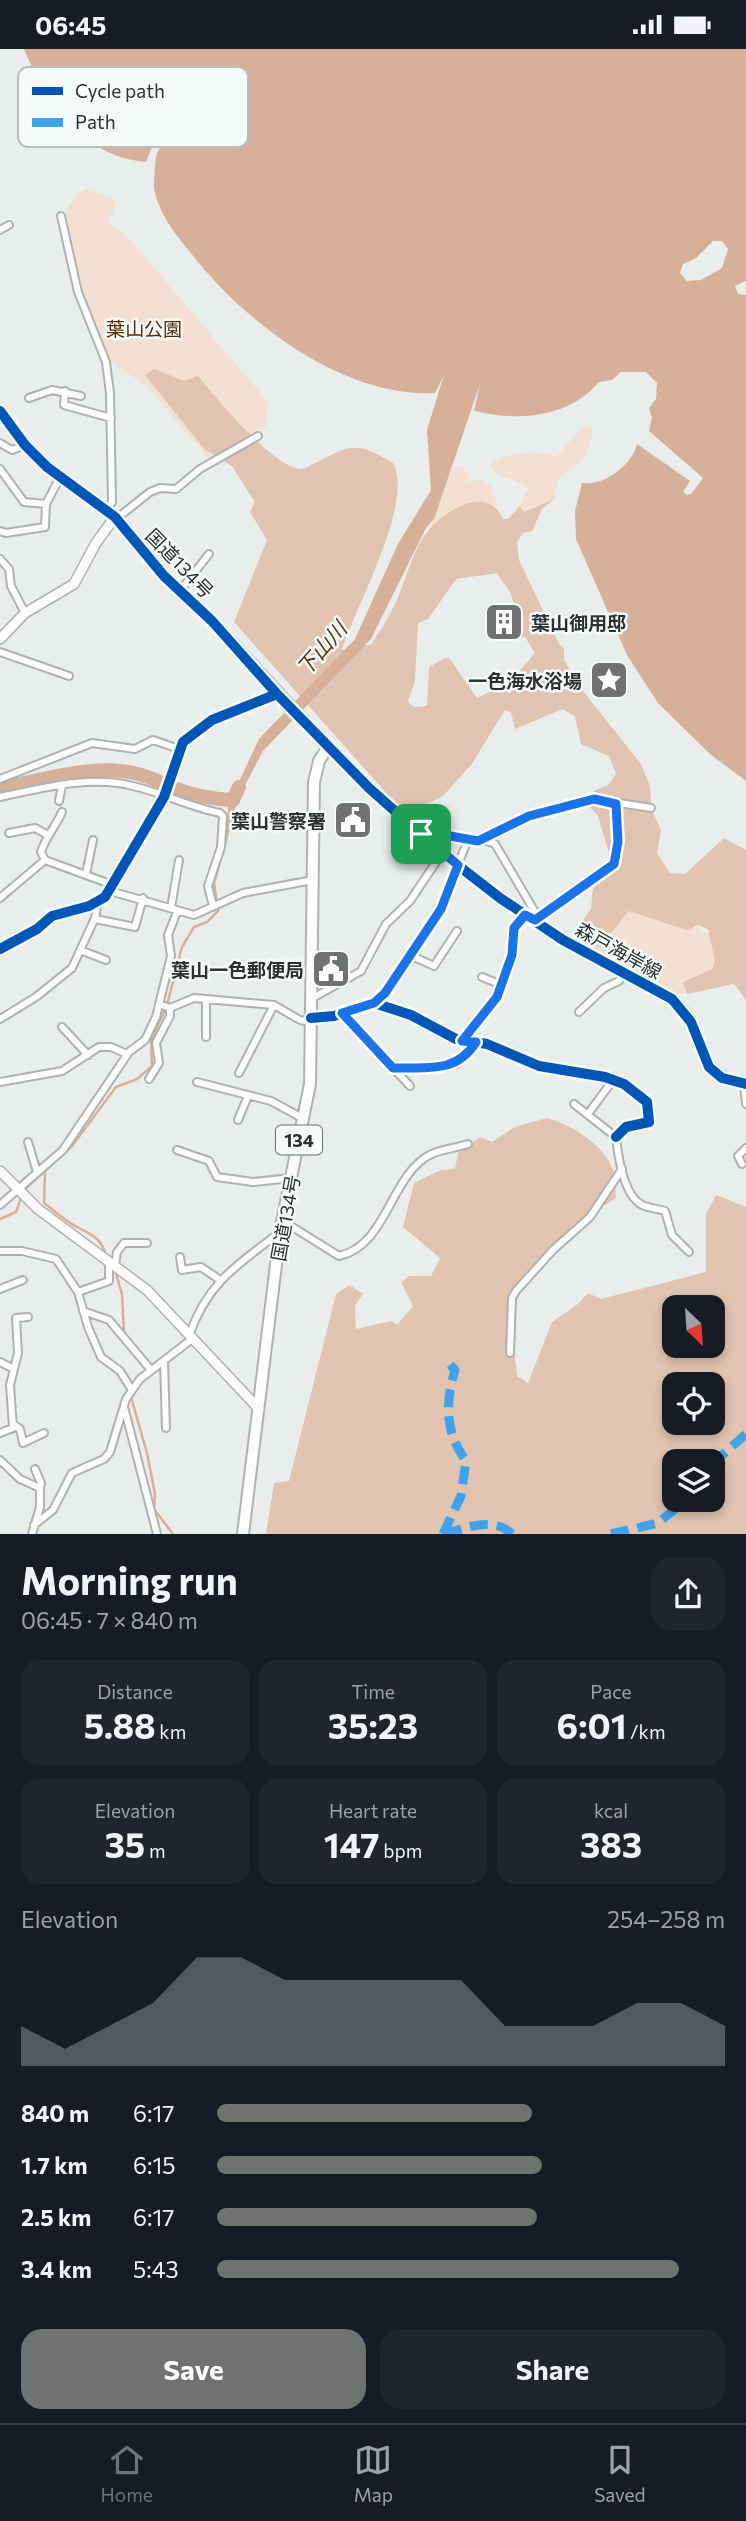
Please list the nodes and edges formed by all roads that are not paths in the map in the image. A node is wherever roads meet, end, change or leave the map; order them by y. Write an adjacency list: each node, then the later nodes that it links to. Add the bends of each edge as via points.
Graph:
1 (61, 216): 8 (street, via 78,292 106,362)
2 (9, 225): 3 (street)
3 (0, 230)
4 (65, 391): 5 (street); 6 (street); 8 (street, via 64,405)
5 (81, 396)
6 (29, 398)
7 (0, 411): 11 (highway, 国道134号)
8 (111, 418): 15 (street)
9 (258, 436): 15 (street, via 176,489 150,492)
10 (0, 443): 11 (street, via 12,450)
11 (25, 445): 13 (highway, 国道134号)
12 (0, 469): 14 (street, via 24,502)
13 (60, 477): 14 (street); 15 (highway, 国道134号)
14 (46, 504): 16 (street, via 45,527)
15 (113, 516): 19 (highway, 国道134号); 20 (street, via 74,584)
16 (0, 531)
17 (209, 554): 19 (street)
18 (0, 559): 20 (street, via 9,569 10,586)
19 (180, 591): 24 (highway, 国道134号)
20 (25, 613): 21 (street)
21 (0, 639)
22 (0, 652): 23 (street)
23 (69, 677)
24 (279, 697): 25 (highway, 国道134号); 26 (street, via 212,720 188,736)
25 (328, 747): 37 (street, 森戸海岸線); 46 (highway, 国道134号 / 134, via 314,782)
26 (179, 749): 27 (street, via 153,740 135,749 92,744); 29 (street)
27 (0, 779)
28 (62, 785): 29 (street, via 107,781); 30 (street); 31 (street)
29 (165, 794): 47 (street); 51 (street, via 223,816 220,847 208,880)
30 (0, 797)
31 (58, 801)
32 (616, 804): 33 (street); 38 (street, via 594,799 529,816); 55 (street, via 614,864)
33 (652, 808)
34 (62, 812): 36 (street)
35 (9, 833): 36 (street, via 35,828)
36 (46, 834): 42 (street, via 41,852)
37 (421, 834): 40 (street); 41 (street, 森戸海岸線)
38 (485, 839): 40 (street); 55 (street, via 499,851)
39 (93, 840): 45 (street)
40 (467, 842): 44 (street)
41 (442, 853): 44 (street, 森戸海岸線); 64 (street, via 410,901 391,918 361,971)
42 (45, 860): 45 (street); 48 (street)
43 (179, 860): 52 (street)
44 (458, 865): 53 (street, 森戸海岸線); 59 (street, via 441,909)
45 (86, 874): 47 (street)
46 (313, 880): 51 (street, via 243,893); 64 (highway, 国道134号 / 134)
47 (111, 888): 49 (street); 50 (street)
48 (0, 898)
49 (143, 898): 52 (street); 54 (street, via 135,927)
50 (98, 902): 54 (street); 57 (street, via 51,916)
51 (216, 904): 52 (street, via 194,915)
52 (174, 910): 68 (street, via 168,935 171,956)
53 (525, 915): 55 (street, 森戸海岸線); 63 (street, via 514,928 512,955)
54 (95, 919): 58 (street)
55 (536, 919): 61 (street, 森戸海岸線)
56 (457, 931): 59 (street, via 434,966)
57 (0, 950)
58 (80, 950): 60 (street); 71 (street, via 69,971)
59 (412, 956): 66 (street)
60 (107, 960)
61 (624, 973): 70 (street); 85 (street, 森戸海岸線, via 680,1006 709,1067 722,1078)
62 (482, 977): 63 (street)
63 (502, 985): 75 (street)
64 (311, 999): 72 (highway, 国道134号 / 134)
65 (206, 1001): 67 (street); 68 (street, via 194,998); 74 (street)
66 (374, 1003): 69 (street); 75 (street, via 411,1015)
67 (274, 1005): 72 (street, via 300,1020); 80 (street)
68 (165, 1006): 77 (street, via 145,1040); 81 (street, via 170,1016 156,1043 159,1063)
69 (342, 1013): 72 (street); 79 (street)
70 (579, 1013)
71 (0, 1019)
72 (311, 1020): 91 (highway, 国道134号 / 134, via 310,1084)
73 (62, 1027): 78 (street)
74 (206, 1037)
75 (462, 1041): 76 (street)
76 (476, 1042): 79 (street, via 457,1064); 82 (street, via 539,1066)
77 (127, 1054): 78 (street, via 105,1047); 101 (street, via 68,1145)
78 (88, 1055): 84 (street, via 62,1070)
79 (393, 1068): 86 (street)
80 (239, 1073)
81 (149, 1079)
82 (613, 1080): 90 (street); 93 (street, via 647,1102 650,1117 625,1127)
83 (197, 1081): 87 (street)
84 (0, 1082)
85 (745, 1084): 89 (street)
86 (410, 1086)
87 (248, 1096): 91 (street, via 271,1101); 92 (street)
88 (574, 1104): 90 (street)
89 (746, 1104)
90 (588, 1114): 93 (street)
91 (304, 1119): 102 (highway, 国道134号 / 134)
92 (238, 1120)
93 (616, 1137): 99 (street)
94 (28, 1143): 101 (street)
95 (468, 1144): 105 (street, via 420,1161 404,1179 372,1235 350,1254 339,1256)
96 (746, 1148): 98 (street, via 738,1156)
97 (177, 1150): 102 (street, via 209,1161 217,1177 253,1182)
98 (742, 1164)
99 (622, 1169): 108 (street, via 638,1202 664,1211 673,1235); 118 (street, via 590,1217 516,1290)
100 (0, 1171): 103 (street)
101 (37, 1172): 103 (street)
102 (292, 1178): 105 (highway, 国道134号 / 134)
103 (20, 1193): 104 (street); 110 (street)
104 (0, 1206)
105 (281, 1227): 112 (street); 125 (highway, 国道134号 / 134)
106 (147, 1243): 110 (street, via 124,1243)
107 (0, 1251): 114 (street, via 56,1259)
108 (689, 1252)
109 (180, 1257): 112 (street, via 182,1271 201,1267)
110 (112, 1263): 114 (street, via 109,1281); 117 (street, via 147,1290)
111 (23, 1280): 113 (street)
112 (220, 1280): 117 (street, via 199,1308)
113 (0, 1289)
114 (78, 1292): 115 (street)
115 (83, 1311): 122 (street, via 109,1320); 123 (street, via 102,1357 120,1371)
116 (28, 1317): 121 (street, via 16,1318)
117 (191, 1337): 119 (street); 125 (street)
118 (510, 1353)
119 (164, 1361): 122 (street); 127 (street)
120 (0, 1362): 121 (street)
121 (14, 1369): 126 (street, via 10,1385)
122 (151, 1370): 123 (street)
123 (132, 1390): 124 (street)
124 (124, 1405): 133 (street, via 110,1452 72,1473 53,1510); 135 (street)
125 (258, 1409): 136 (highway, 国道134号 / 134)
126 (13, 1424): 128 (street); 129 (street, via 20,1429 23,1443)
127 (166, 1427)
128 (0, 1433)
129 (44, 1433)
130 (0, 1460): 132 (street, via 20,1479)
131 (35, 1469): 132 (street)
132 (40, 1488): 133 (street)
133 (34, 1525): 134 (street)
134 (32, 1534)
135 (157, 1534)
136 (243, 1534)

